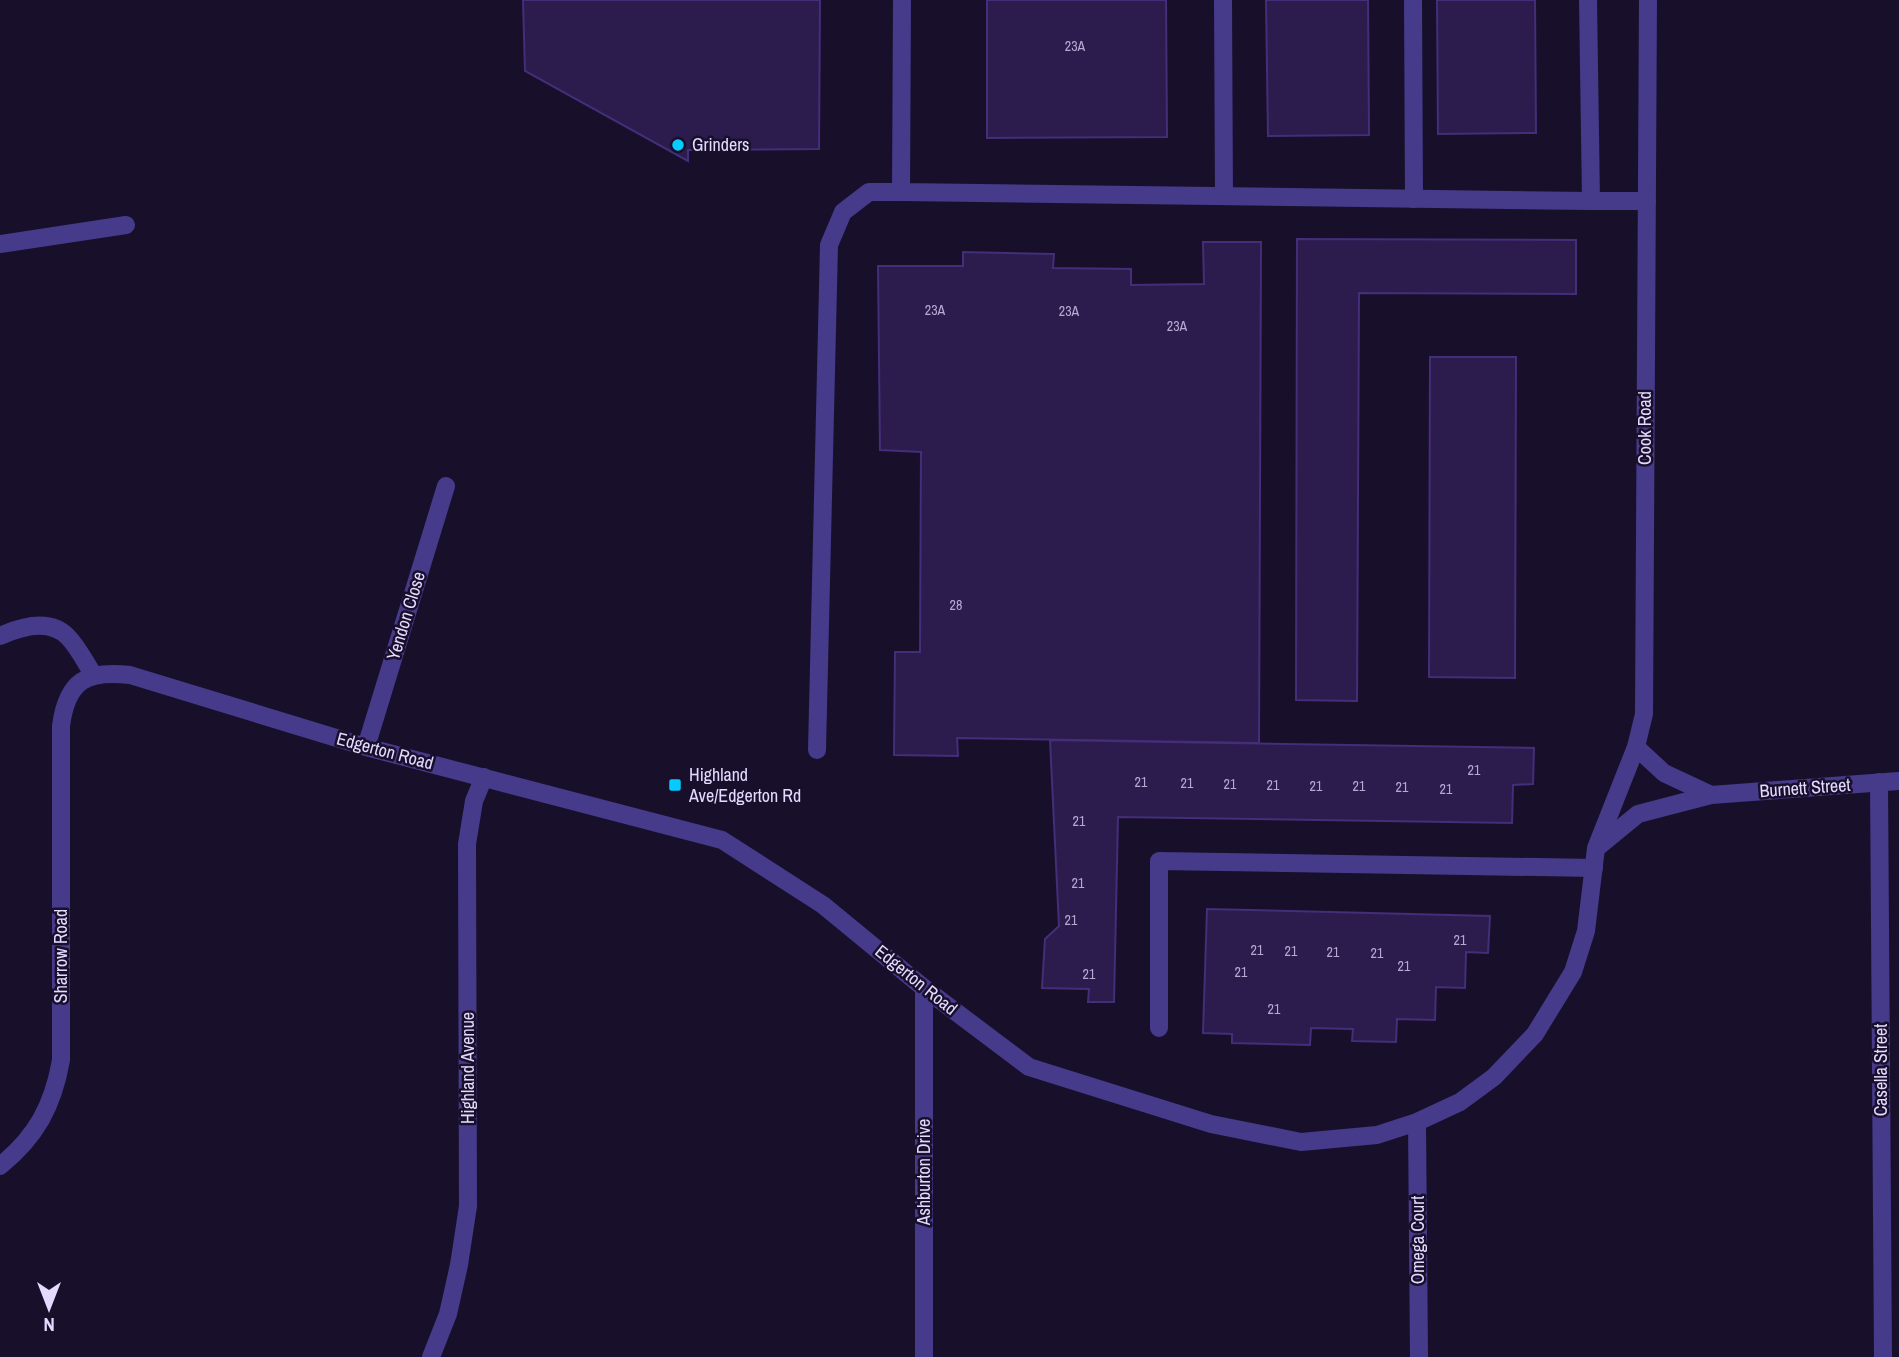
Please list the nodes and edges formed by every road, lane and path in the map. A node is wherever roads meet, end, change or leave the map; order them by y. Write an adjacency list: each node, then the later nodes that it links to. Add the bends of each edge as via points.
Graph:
1 (902, 0): 6 (street)
2 (1223, 0): 7 (street)
3 (1413, 0): 8 (street)
4 (1588, 0): 9 (street)
5 (1648, 0): 10 (street, Cook Road)
6 (901, 192): 7 (street); 18 (street, via 869,192 843,212 828,244)
7 (1224, 196): 8 (street)
8 (1414, 199): 9 (street)
9 (1591, 201): 10 (street)
10 (1647, 201): 17 (street, Cook Road, via 1643,714)
11 (126, 225): 12 (street)
12 (0, 244)
13 (446, 486): 16 (street, Yendon Close)
14 (0, 636): 15 (street, via 32,626 50,627 67,636)
15 (93, 674): 16 (street, Edgerton Road, via 130,675); 28 (street, Sharrow Road, via 70,693 61,726 61,1060 57,1083 35,1131)
16 (366, 747): 19 (street, Edgerton Road)
17 (1636, 747): 22 (street, Burnett Street, via 1664,773); 23 (street, Cook Road)
18 (817, 750)
19 (484, 777): 25 (street, Edgerton Road, via 722,840 823,905); 29 (street, Highland Avenue, via 474,801 467,844 468,1206 448,1314)
20 (1899, 780): 21 (street, Burnett Street)
21 (1879, 782): 22 (street, Burnett Street); 32 (street, Casella Street)
22 (1711, 795): 23 (street, Burnett Street, via 1639,814)
23 (1596, 848): 24 (street, Edgerton Road)
24 (1594, 868): 26 (street, via 1160,861); 27 (street, Edgerton Road, via 1586,931 1573,972 1535,1034 1494,1077)
25 (924, 988): 27 (street, Edgerton Road, via 1029,1067 1211,1124 1301,1142 1377,1135); 30 (street, Ashburton Drive)
26 (1159, 1027)
27 (1418, 1122): 31 (street, Omega Court)
28 (0, 1166)
29 (431, 1357)
30 (924, 1357)
31 (1419, 1357)
32 (1883, 1357)

